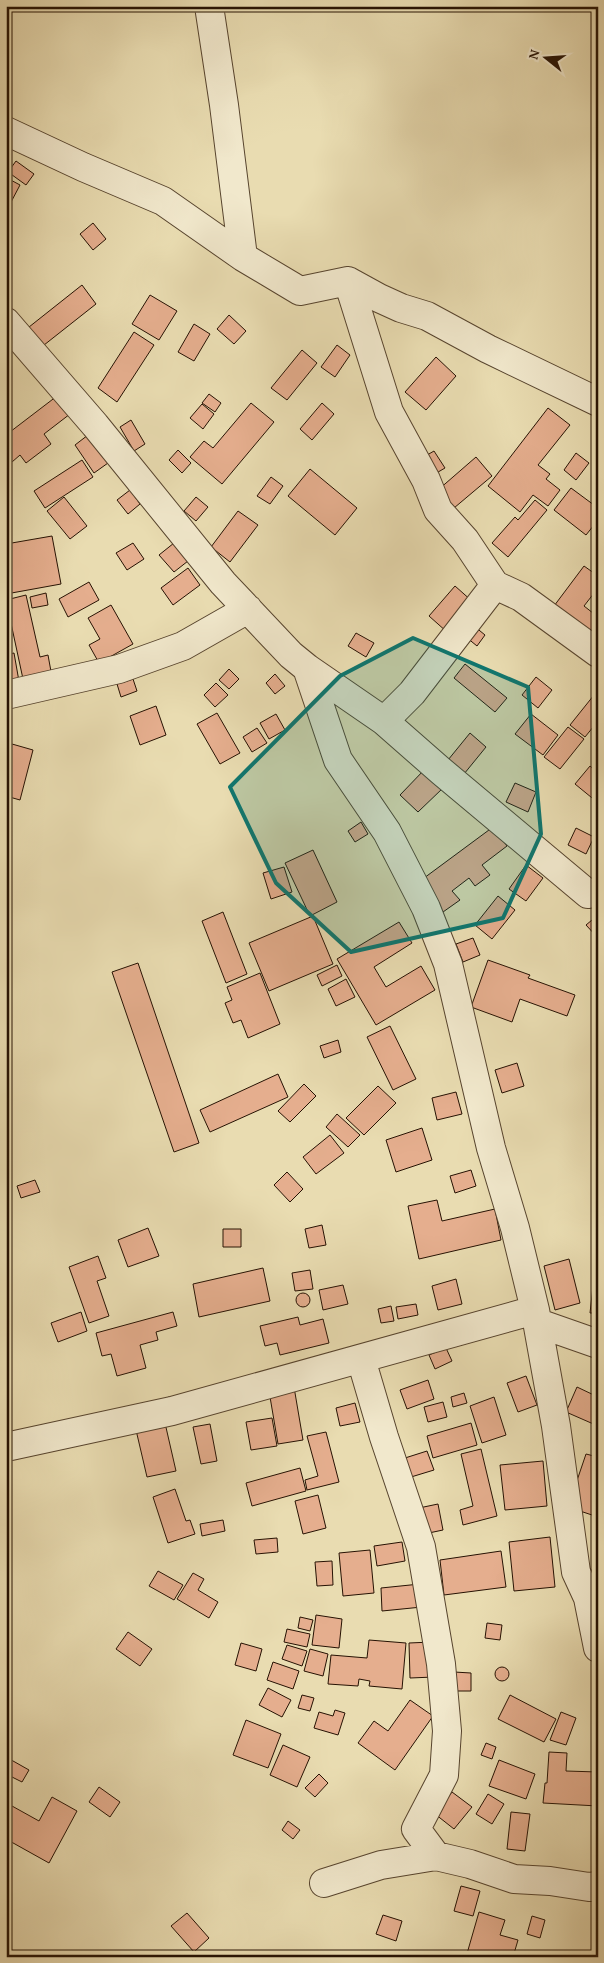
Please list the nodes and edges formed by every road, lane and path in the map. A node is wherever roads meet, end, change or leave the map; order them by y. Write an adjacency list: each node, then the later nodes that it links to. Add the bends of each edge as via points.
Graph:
1 (208, 6): 3 (street)
2 (6, 131): 3 (street, via 163,201)
3 (243, 257): 4 (street, via 300,291)
4 (348, 281): 6 (street, via 378,298 427,316); 7 (street, via 390,412 438,510 465,540)
5 (6, 322): 8 (street)
6 (598, 402)
7 (495, 585): 9 (street, via 521,598); 12 (street, via 412,692)
8 (248, 609): 10 (street); 11 (street, via 183,646 119,670)
9 (598, 653)
10 (307, 668): 12 (street); 14 (street, via 338,760 387,832 426,908 448,964 491,1148)
11 (6, 695)
12 (384, 721): 13 (street)
13 (588, 894)
14 (537, 1316): 15 (street); 16 (street); 18 (street, via 576,1572)
15 (598, 1344)
16 (361, 1359): 17 (street, via 172,1411); 20 (street, via 420,1547 441,1664 447,1731 444,1775 416,1829)
17 (6, 1447)
18 (593, 1600): 19 (street)
19 (598, 1648)
20 (436, 1856): 21 (street, via 381,1865); 22 (street, via 514,1879)
21 (324, 1883)
22 (598, 1886)

